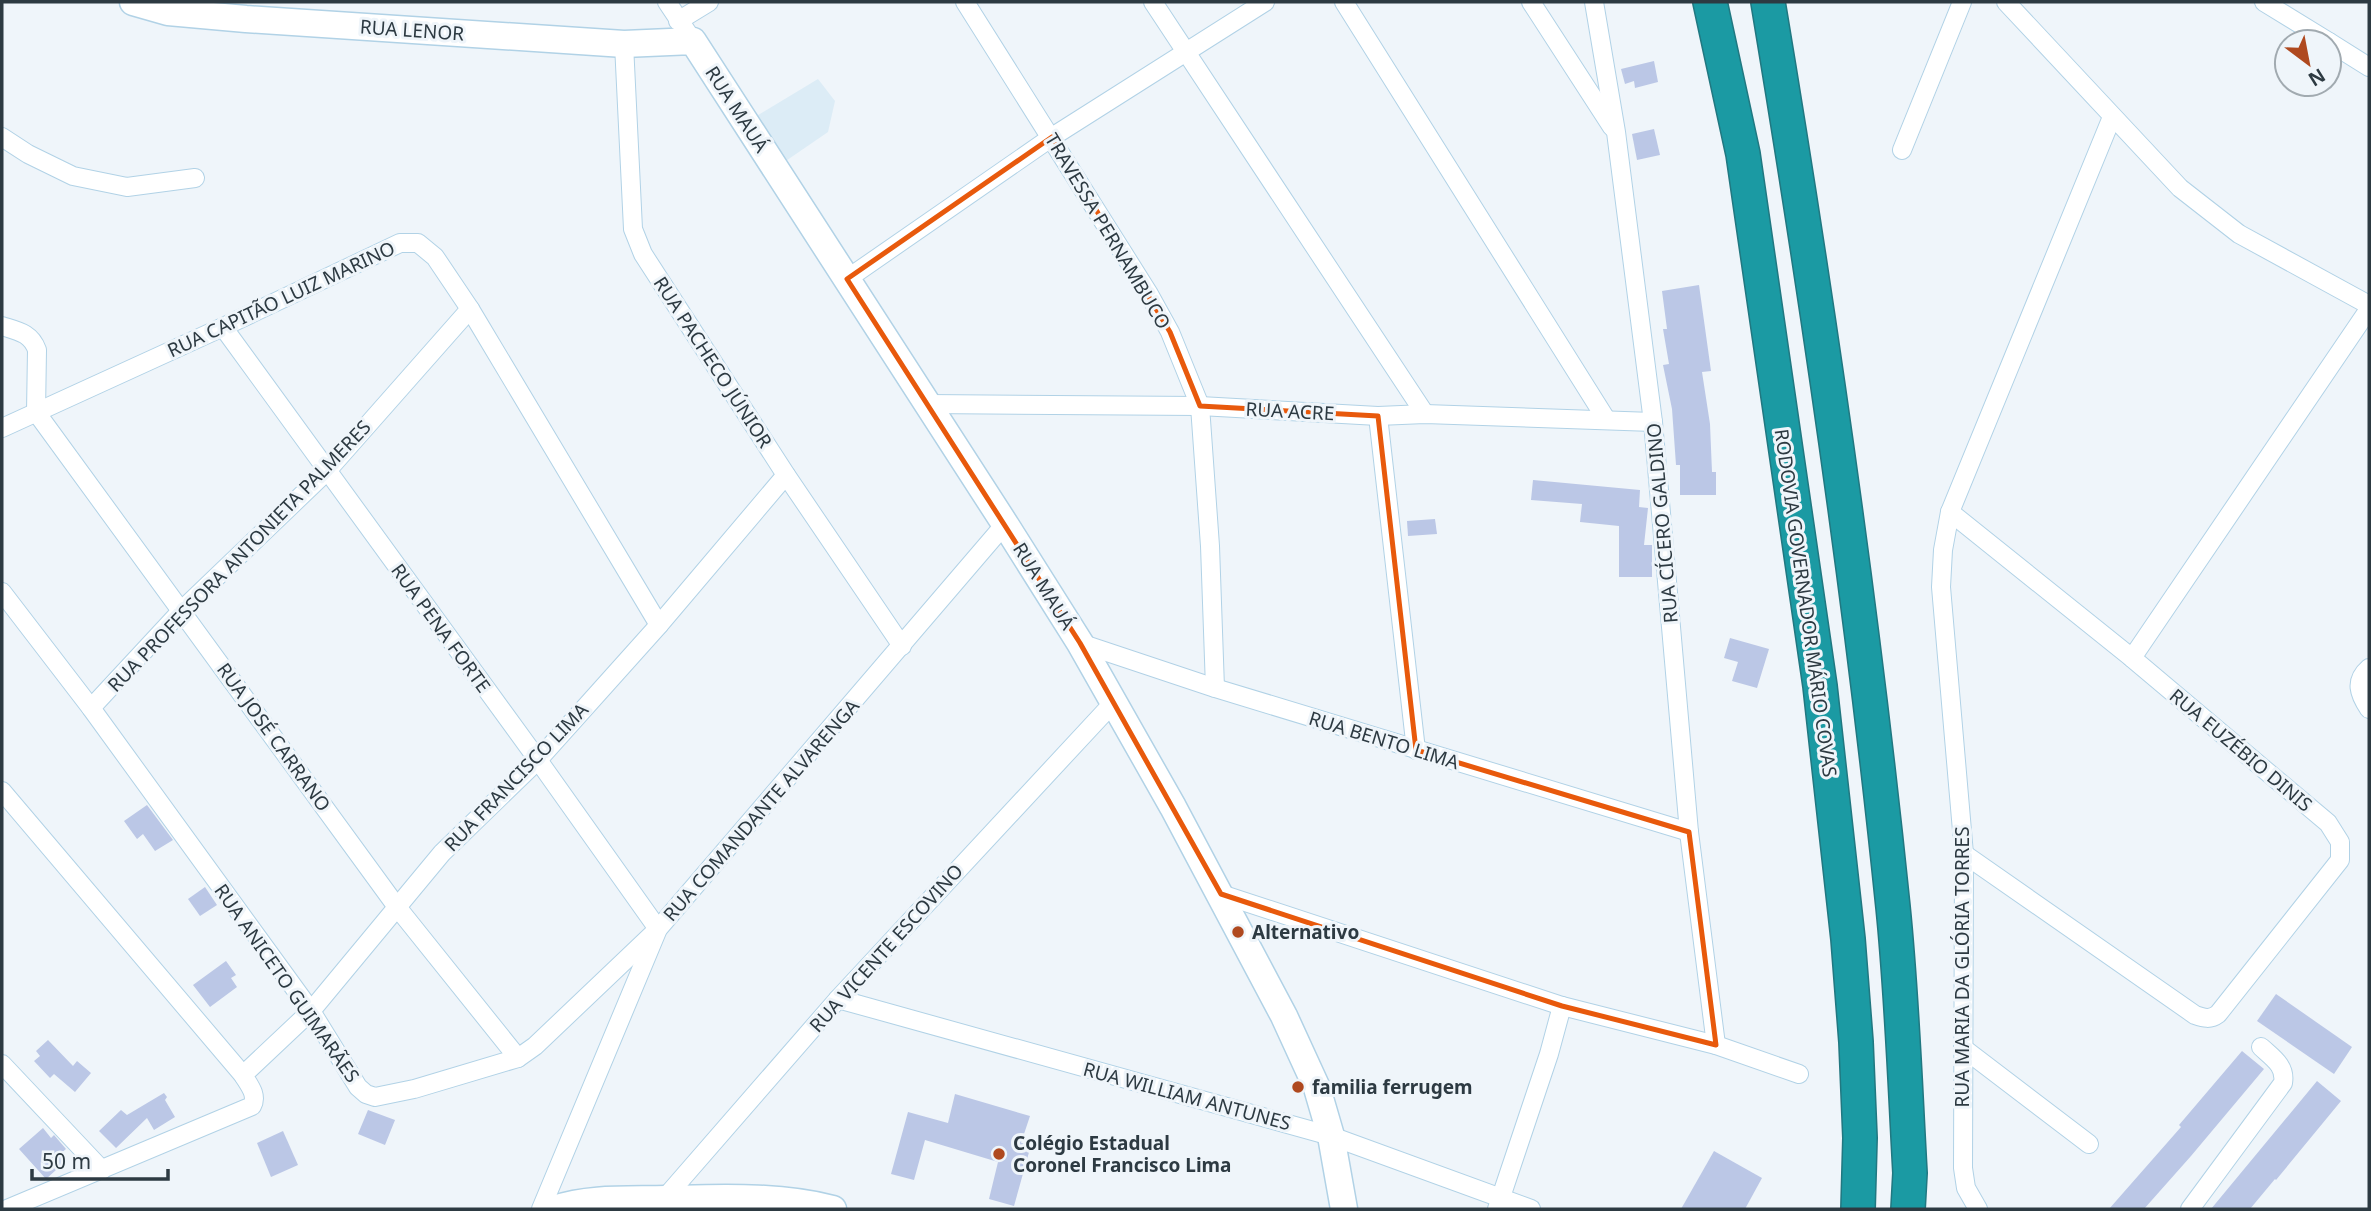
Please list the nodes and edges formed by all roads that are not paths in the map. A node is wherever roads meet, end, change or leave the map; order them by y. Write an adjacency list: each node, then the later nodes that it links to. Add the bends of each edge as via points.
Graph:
1 (133, 2): 15 (street, RUA LENOR, via 168,12)
2 (667, 2): 17 (street, RUA MAUÁ)
3 (709, 2): 17 (street)
4 (965, 2): 25 (street, TRAVESSA PERNAMBUCO)
5 (1153, 2): 20 (street)
6 (1265, 2): 20 (street)
7 (1344, 2): 38 (street)
8 (1531, 2): 23 (street)
9 (1594, 2): 23 (street, RUA CÍCERO GALDINO)
10 (1710, 2): 75 (highway, RODOVIA GOVERNADOR MÁRIO COVAS, via 1743,154 1820,687 1848,939)
11 (1768, 2): 78 (highway, via 1803,211 1861,638 1893,909)
12 (1962, 2): 26 (street)
13 (2264, 2): 16 (street)
14 (2010, 4): 22 (street)
15 (250, 10): 18 (street, RUA LENOR)
16 (2306, 28)
17 (686, 31): 18 (street, RUA LENOR); 28 (street, RUA MAUÁ)
18 (624, 44): 42 (street, RUA PACHECO JÚNIOR, via 633,229 643,254)
19 (2343, 51): 21 (street)
20 (1187, 52): 25 (street); 36 (street)
21 (2369, 67)
22 (2112, 117): 29 (street, via 2180,188 2239,234); 43 (street, RUA MARIA DA GLÓRIA TORRES)
23 (1616, 132): 39 (street, RUA CÍCERO GALDINO)
24 (2, 137): 27 (street, via 73,176 127,187)
25 (1052, 137): 28 (street); 34 (street, TRAVESSA PERNAMBUCO, via 1164,323)
26 (1902, 150)
27 (195, 178)
28 (847, 279): 33 (street, RUA MAUÁ)
29 (2369, 307): 50 (street)
30 (470, 309): 32 (street, RUA CAPITÃO LUIZ MARINO, via 435,257 418,243 400,243); 41 (street, RUA PROFESSORA ANTONIETA PALMERES); 47 (street, RUA CAPITÃO LUIZ MARINO)
31 (2, 326): 35 (street, via 34,340)
32 (223, 327): 35 (street, RUA CAPITÃO LUIZ MARINO); 41 (street, RUA PENA FORTE)
33 (926, 404): 34 (street, RUA ACRE); 44 (street, RUA MAUÁ)
34 (1200, 406): 37 (street, RUA ACRE); 52 (street, TRAVESSA PERNAMBUCO)
35 (36, 412): 40 (street, RUA CAPITÃO LUIZ MARINO); 46 (street, RUA JOSÉ CARRANO)
36 (1425, 414): 37 (street, RUA ACRE); 38 (street, RUA ACRE)
37 (1378, 416): 56 (street)
38 (1606, 419): 39 (street, RUA ACRE)
39 (1653, 422): 59 (street, RUA CÍCERO GALDINO)
40 (2, 428)
41 (327, 471): 46 (street, RUA PROFESSORA ANTONIETA PALMERES); 57 (street, RUA PENA FORTE)
42 (786, 475): 47 (street, RUA FRANCISCO LIMA); 49 (street, RUA PACHECO JÚNIOR)
43 (1950, 512): 50 (street, RUA EUZÉBIO DINIS); 60 (street, RUA MARIA DA GLÓRIA TORRES, via 1941,587)
44 (1005, 524): 48 (street, RUA MAUÁ); 49 (street, RUA COMANDANTE ALVARENGA)
45 (2, 592): 54 (street, RUA ANICETO GUIMARÃES)
46 (181, 611): 54 (street, RUA PROFESSORA ANTONIETA PALMERES); 62 (street, RUA JOSÉ CARRANO)
47 (659, 625): 57 (street, RUA FRANCISCO LIMA)
48 (1080, 643): 52 (street, RUA BENTO LIMA); 53 (street, RUA MAUÁ)
49 (902, 646): 63 (street, RUA COMANDANTE ALVARENGA)
50 (2132, 658): 60 (street, RUA EUZÉBIO DINIS, via 2328,823 2340,842 2340,860 2218,1014 2213,1018 2195,1015)
51 (2369, 668): 55 (street, via 2358,688)
52 (1215, 688): 56 (street, RUA BENTO LIMA)
53 (1114, 702): 61 (street, RUA MAUÁ); 64 (street, RUA VICENTE ESCOVINO)
54 (91, 708): 66 (street, RUA ANICETO GUIMARÃES)
55 (2369, 709)
56 (1416, 750): 59 (street, RUA BENTO LIMA)
57 (538, 760): 62 (street, RUA FRANCISCO LIMA, via 442,853); 63 (street, RUA PENA FORTE)
58 (2, 792): 73 (street)
59 (1689, 832): 67 (street, RUA CÍCERO GALDINO)
60 (1964, 854): 69 (street, RUA MARIA DA GLÓRIA TORRES)
61 (1221, 894): 65 (street); 74 (street, RUA MAUÁ, via 1317,1088)
62 (397, 906): 66 (street, RUA FRANCISCO LIMA); 70 (street, RUA JOSÉ CARRANO)
63 (658, 929): 70 (street, RUA ANICETO GUIMARÃES); 82 (street, RUA COMANDANTE ALVARENGA)
64 (838, 999): 74 (street, RUA WILLIAM ANTUNES); 79 (street, RUA VICENTE ESCOVINO)
65 (1562, 1006): 67 (street); 80 (street)
66 (311, 1011): 70 (street, RUA ANICETO GUIMARÃES, via 358,1087 375,1097); 73 (street, RUA FRANCISCO LIMA)
67 (1716, 1045): 72 (street)
68 (2261, 1047): 92 (street, via 2281,1065 2284,1083)
69 (1963, 1048): 76 (street); 91 (street, RUA MARIA DA GLÓRIA TORRES, via 1963,1168 1966,1188)
70 (518, 1058)
71 (2, 1064): 77 (street)
72 (1799, 1074)
73 (243, 1075): 77 (street, via 255,1095 252,1106)
74 (1331, 1136): 80 (street, RUA WILLIAM ANTUNES); 85 (street, RUA MAUÁ)
75 (1860, 1138): 87 (highway); 88 (highway, RODOVIA GOVERNADOR MÁRIO COVAS)
76 (2089, 1144)
77 (102, 1170): 81 (street)
78 (1910, 1173): 89 (highway); 90 (highway)
79 (655, 1204): 83 (street, via 620,1199 576,1202); 84 (street, via 741,1197)
80 (1499, 1204): 86 (street, RUA WILLIAM ANTUNES)
81 (7, 1209)
82 (541, 1209)
83 (554, 1209)
84 (833, 1209)
85 (1344, 1209)
86 (1531, 1209)
87 (1842, 1209)
88 (1858, 1209)
89 (1908, 1209)
90 (1918, 1209)
91 (1978, 1209)
92 (2190, 1209)

